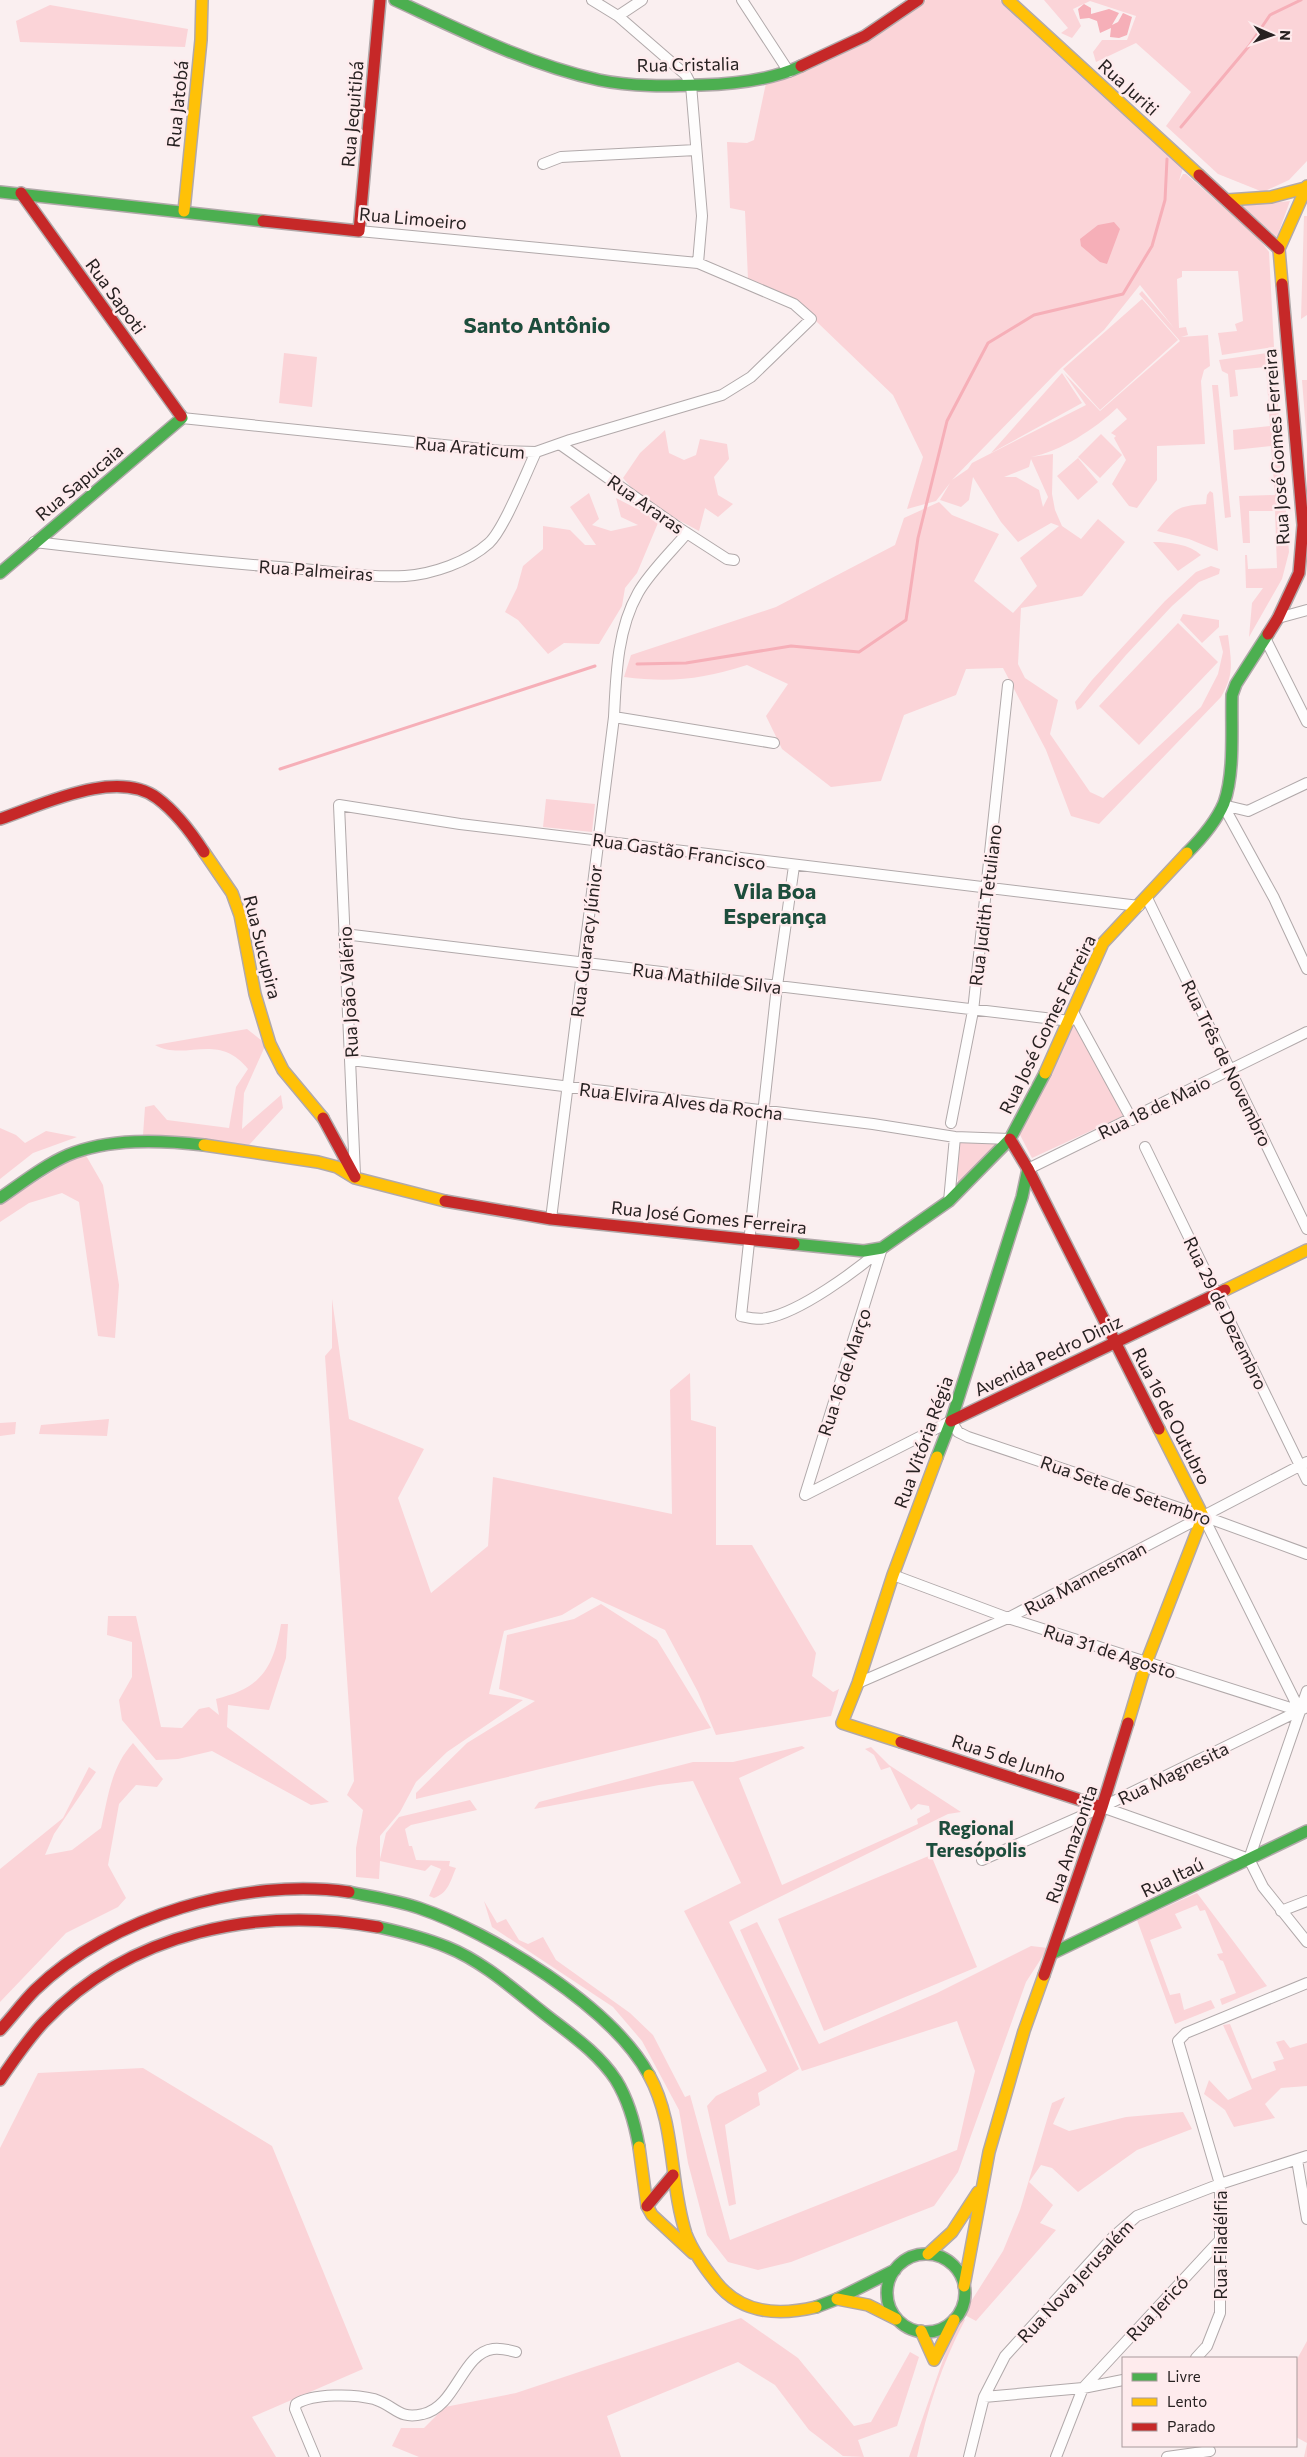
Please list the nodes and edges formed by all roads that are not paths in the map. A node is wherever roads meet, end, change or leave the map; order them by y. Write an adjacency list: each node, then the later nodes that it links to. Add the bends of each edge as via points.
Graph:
1 (202, 0): 18 (street, Rua Jatobá)
2 (380, 0): 19 (street, Rua Jequitibá)
3 (395, 0): 11 (street, Rua Cristalia, via 503,50 554,68 601,80 659,86)
4 (592, 0): 9 (street)
5 (642, 0): 9 (street)
6 (742, 0): 10 (street)
7 (918, 0): 10 (street, Rua Cristalia, via 866,36)
8 (1008, 0): 17 (street, Rua Juriti)
9 (618, 16): 11 (street, via 683,69)
10 (789, 72): 11 (street, Rua Cristalia, via 724,84)
11 (690, 85): 12 (street)
12 (696, 150): 13 (street, via 561,157); 21 (street, via 702,216)
13 (543, 164)
14 (1306, 187): 17 (street, via 1271,197); 20 (street, Rua José Gomes Ferreira)
15 (0, 192): 16 (street, Rua Limoeiro)
16 (21, 193): 18 (street, Rua Limoeiro); 23 (street, Rua Sapoti)
17 (1226, 200): 20 (street, Rua Juriti)
18 (184, 211): 19 (street, Rua Limoeiro)
19 (359, 231): 21 (street, Rua Limoeiro)
20 (1279, 249): 31 (street, Rua José Gomes Ferreira, via 1303,525 1299,573)
21 (698, 263): 22 (street, Rua Limoeiro, via 794,304)
22 (810, 319): 24 (street, Rua Araticum, via 751,377 722,395)
23 (182, 418): 25 (street, Rua Araticum); 27 (street, Rua Sapucaia)
24 (561, 445): 25 (street, Rua Araticum); 26 (street, Rua Araras)
25 (536, 452): 27 (street, Rua Palmeiras, via 489,543 468,556 423,573 367,575)
26 (687, 533): 28 (street, Rua Araras, via 727,559); 34 (street, Rua Guaracy Júnior, via 638,592 624,623)
27 (34, 542): 29 (street, Rua Sapucaia)
28 (734, 560)
29 (0, 573)
30 (1307, 610): 31 (street)
31 (1278, 618): 32 (street, Rua José Gomes Ferreira)
32 (1265, 638): 35 (street); 39 (street, Rua José Gomes Ferreira, via 1232,695 1231,762)
33 (1008, 686): 43 (street, Rua Judith Tetuliano)
34 (614, 717): 36 (street); 41 (street, Rua Guaracy Júnior)
35 (1307, 722)
36 (774, 743)
37 (1307, 783): 39 (street, via 1248,811)
38 (339, 805): 41 (street, Rua Gastão Francisco, via 460,824); 45 (street, Rua João Valério)
39 (1223, 805): 44 (street, Rua José Gomes Ferreira, via 1203,837); 47 (street, via 1274,898)
40 (0, 819): 62 (street, Rua Sucupira, via 86,790 130,787 156,797 183,823 232,893 270,1044 283,1070 319,1111)
41 (598, 840): 42 (street, Rua Gastão Francisco); 46 (street, Rua Guaracy Júnior)
42 (794, 866): 43 (street, Rua Gastão Francisco); 48 (street)
43 (988, 887): 44 (street, Rua Gastão Francisco); 49 (street, Rua Judith Tetuliano)
44 (1143, 902): 50 (street, Rua José Gomes Ferreira, via 1103,944); 53 (street, Rua Três de Novembro)
45 (344, 934): 46 (street, Rua Mathilde Silva); 52 (street, Rua João Valério)
46 (584, 963): 48 (street, Rua Mathilde Silva); 54 (street, Rua Guaracy Júnior)
47 (1307, 969)
48 (777, 986): 49 (street, Rua Mathilde Silva); 55 (street)
49 (972, 1011): 50 (street, Rua Mathilde Silva); 57 (street, Rua Judith Tetuliano)
50 (1071, 1016): 56 (street); 59 (street, Rua José Gomes Ferreira)
51 (1307, 1032): 53 (street, Rua 18 de Maio)
52 (351, 1060): 54 (street, Rua Elvira Alves da Rocha); 62 (street, Rua João Valério)
53 (1230, 1069): 56 (street, Rua 18 de Maio); 66 (street, Rua Três de Novembro)
54 (569, 1088): 55 (street, Rua Elvira Alves da Rocha); 65 (street, Rua Guaracy Júnior)
55 (764, 1110): 58 (street, Rua Elvira Alves da Rocha); 67 (street)
56 (1132, 1120): 61 (street, Rua 18 de Maio)
57 (951, 1123)
58 (955, 1137): 59 (street, Rua Elvira Alves da Rocha); 64 (street)
59 (1010, 1140): 61 (street, Rua 16 de Outubro); 64 (street, Rua José Gomes Ferreira)
60 (1145, 1147): 70 (street, Rua 29 de Dezembro)
61 (1028, 1169): 71 (street, Rua 16 de Outubro); 72 (street, Rua Vitória Régia)
62 (355, 1178): 63 (street, Rua José Gomes Ferreira, via 318,1162 179,1144 116,1143 76,1151 40,1170); 65 (street, Rua José Gomes Ferreira, via 450,1202)
63 (0, 1198)
64 (949, 1200): 68 (street, Rua José Gomes Ferreira)
65 (551, 1219): 67 (street, Rua José Gomes Ferreira)
66 (1307, 1229)
67 (748, 1237): 68 (street, Rua José Gomes Ferreira, via 854,1250); 68 (street, via 741,1316 754,1319 768,1318 804,1303 858,1269)
68 (882, 1248): 75 (street, Rua 16 de Março)
69 (1307, 1250): 70 (street, Avenida Pedro Diniz)
70 (1216, 1293): 71 (street, Avenida Pedro Diniz); 73 (street, Rua 29 de Dezembro)
71 (1116, 1342): 72 (street, Avenida Pedro Diniz); 76 (street, Rua 16 de Outubro)
72 (951, 1422): 75 (street, Avenida Pedro Diniz); 76 (street, Rua Sete de Setembro, via 958,1432 968,1437); 78 (street, Rua Vitória Régia)
73 (1303, 1463): 74 (street, Rua 29 de Dezembro); 76 (street, Rua Mannesman)
74 (1307, 1480)
75 (805, 1495)
76 (1203, 1516): 77 (street, Rua Sete de Setembro); 79 (street, Rua Mannesman); 80 (street, Rua Amazonita); 83 (street, Rua 16 de Outubro)
77 (1307, 1554)
78 (893, 1576): 79 (street, Rua 31 de Agosto); 81 (street, Rua Vitória Régia)
79 (1008, 1618): 80 (street, Rua 31 de Agosto); 81 (street, Rua Mannesman)
80 (1146, 1663): 83 (street, Rua 31 de Agosto); 85 (street, Rua Amazonita)
81 (858, 1684): 84 (street, Rua Vitória Régia)
82 (1307, 1690): 83 (street)
83 (1303, 1709): 85 (street, Rua Magnesita); 87 (street)
84 (842, 1723): 85 (street, Rua 5 de Junho)
85 (1102, 1807): 87 (street, Rua 5 de Junho); 88 (street, Rua Magnesita); 92 (street, Rua Amazonita)
86 (1307, 1831): 87 (street, Rua Itaú)
87 (1249, 1859): 90 (street, via 1263,1887); 92 (street, Rua Itaú)
88 (982, 1860)
89 (1307, 1901): 90 (street)
90 (1281, 1911): 91 (street)
91 (1307, 1942)
92 (1052, 1953): 99 (street, Rua Amazonita, via 1024,2031)
93 (1307, 1983): 98 (street, Rua Filadélfia, via 1186,2033 1178,2041)
94 (0, 2030): 97 (street, via 50,1976 101,1942 150,1919 228,1897 310,1889 395,1900 474,1930 526,1962 615,2028 643,2062 656,2085 669,2129)
95 (0, 2080): 100 (street, via 28,2040 59,2008 102,1976 151,1948 187,1935 276,1919 327,1920 371,1926 416,1936 471,1961 524,1998 593,2054 623,2092 633,2117)
96 (1302, 2158): 98 (street, Rua Nova Jerusalém); 101 (street)
97 (673, 2175): 100 (street); 103 (street, via 679,2210)
98 (1220, 2184): 102 (street, Rua Filadélfia); 115 (street, Rua Nova Jerusalém, via 1137,2216 1113,2237 1005,2356)
99 (982, 2187): 104 (street, Rua Amazonita, via 952,2232); 106 (street, Rua Amazonita)
100 (646, 2206): 103 (street)
101 (1307, 2219)
102 (1220, 2240): 112 (street, Rua Filadélfia, via 1220,2313 1207,2346); 114 (street, Rua Jericó)
103 (694, 2254): 107 (street, Rua Amazonita, via 703,2271 734,2300 762,2312 785,2315 810,2310)
104 (928, 2254): 105 (street, Rua Amazonita, via 915,2255); 106 (street, via 941,2256 952,2263)
105 (894, 2270): 107 (street, Rua Amazonita); 109 (street, via 887,2294 896,2317)
106 (964, 2286): 108 (street, Rua Amazonita, via 965,2297)
107 (836, 2299): 109 (street, via 875,2307)
108 (956, 2318): 110 (street, via 940,2328); 110 (street, Rua Amazonita, via 934,2360)
109 (906, 2326): 110 (street)
110 (921, 2331)
111 (516, 2352): 117 (street, via 492,2349 480,2355 446,2399 429,2413 406,2416 375,2400 356,2396 314,2397 296,2404 295,2409)
112 (1197, 2357)
113 (1122, 2380): 114 (street)
114 (1083, 2388): 115 (street); 119 (street, Rua Jericó)
115 (984, 2397): 118 (street, Rua Nova Jerusalém)
116 (1210, 2451): 120 (street)
117 (315, 2457)
118 (969, 2457)
119 (1056, 2457)
120 (1167, 2457)

